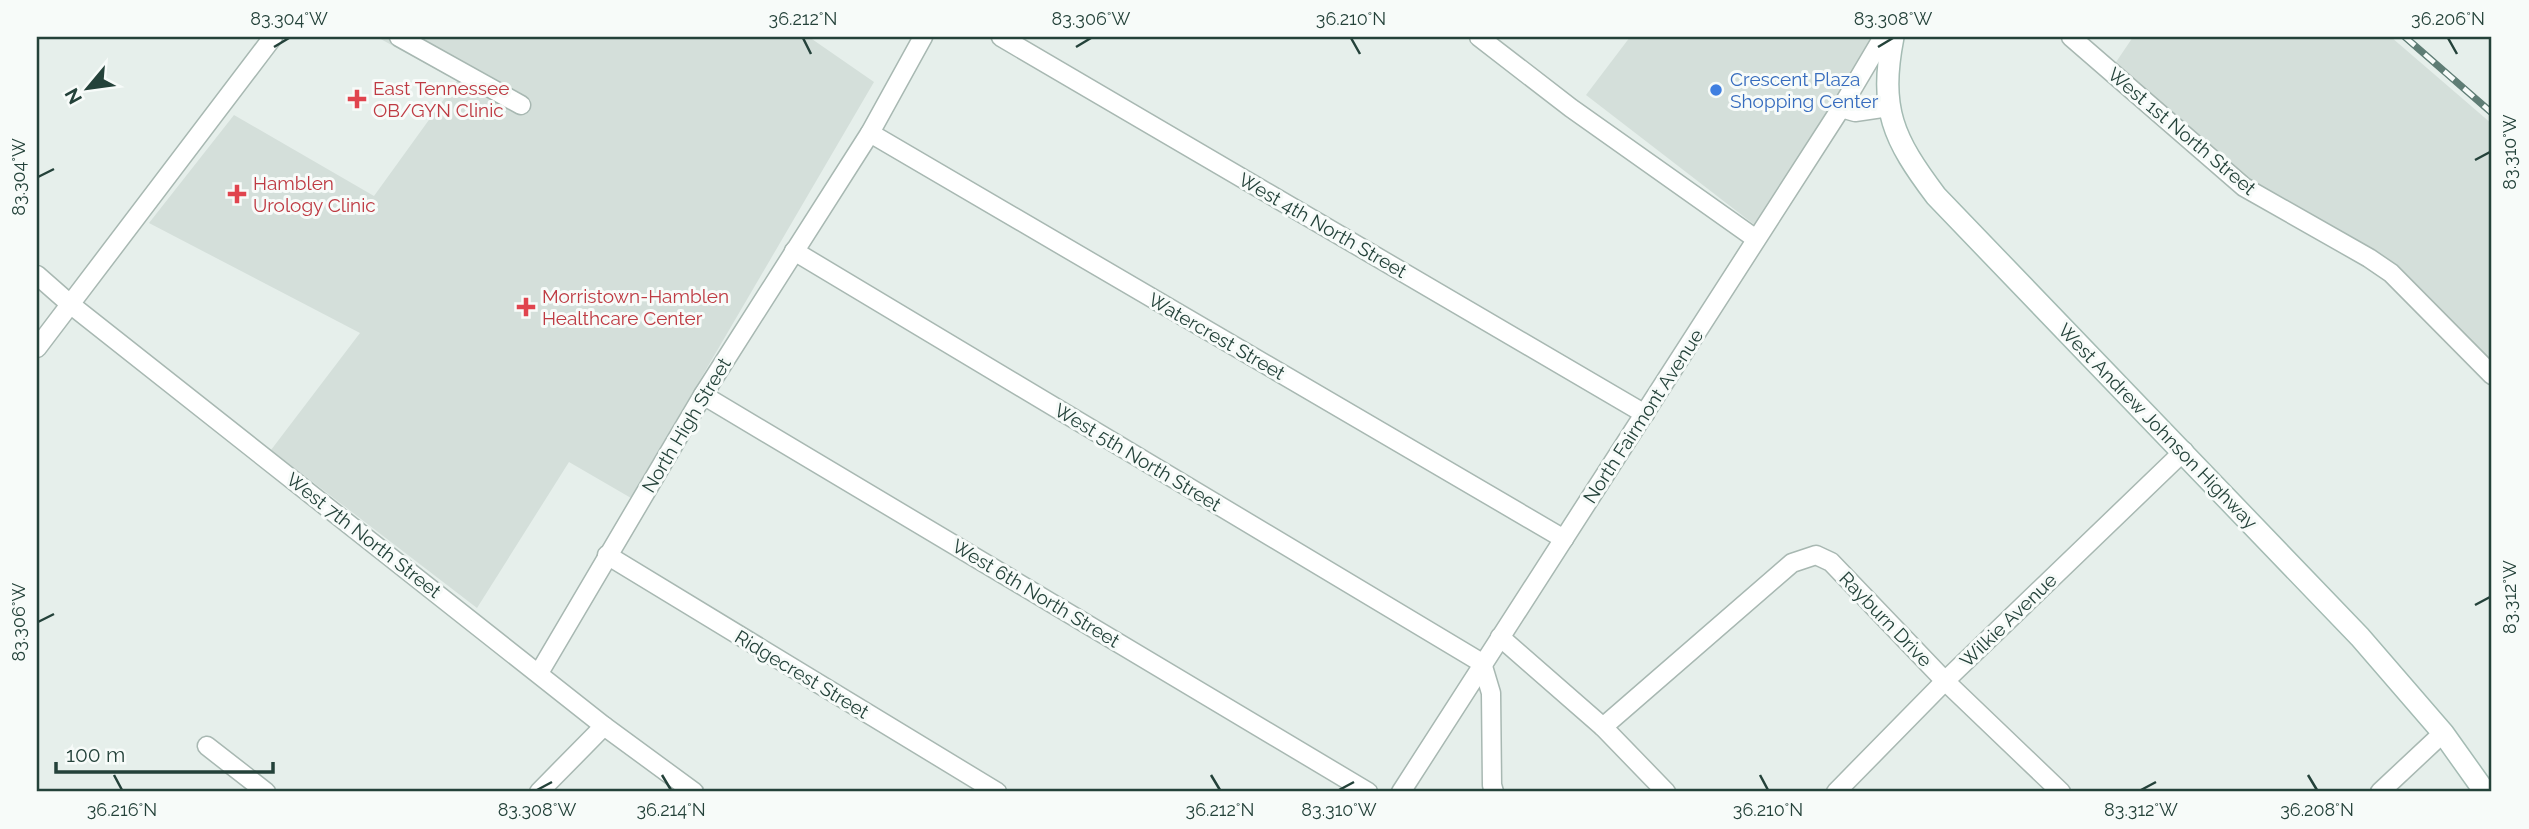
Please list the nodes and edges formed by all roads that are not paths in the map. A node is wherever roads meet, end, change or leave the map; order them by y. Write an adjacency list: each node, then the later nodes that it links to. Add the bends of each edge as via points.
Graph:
1 (273, 37): 16 (street)
2 (400, 37): 9 (street)
3 (923, 37): 12 (street, North High Street)
4 (1001, 37): 20 (street, West 4th North Street)
5 (1479, 37): 13 (street)
6 (1882, 37): 11 (street, North Fairmont Avenue)
7 (1893, 37): 10 (main road, West Andrew Johnson Highway, via 1887,71)
8 (2071, 37): 18 (street, West 1st North Street, via 2244,187 2391,273)
9 (521, 105)
10 (1889, 107): 11 (street, via 1855,112); 21 (main road, West Andrew Johnson Highway, via 1909,160 1936,196)
11 (1841, 108): 13 (street, North Fairmont Avenue)
12 (870, 133): 14 (street, North High Street); 22 (street, Watercrest Street)
13 (1756, 239): 20 (street, North Fairmont Avenue)
14 (794, 251): 19 (street, North High Street); 25 (street, West 5th North Street)
15 (37, 275): 16 (street, West 7th North Street)
16 (70, 304): 17 (street); 26 (street, West 7th North Street)
17 (37, 348)
18 (2492, 375)
19 (703, 395): 23 (street, North High Street); 36 (street, West 6th North Street)
20 (1645, 414): 22 (street, North Fairmont Avenue)
21 (2184, 451): 27 (street, Wilkie Avenue); 30 (main road, West Andrew Johnson Highway, via 2360,637)
22 (1564, 539): 24 (street, North Fairmont Avenue)
23 (607, 555): 26 (street, North High Street); 35 (street, Ridgecrest Street)
24 (1500, 637): 25 (street, North Fairmont Avenue); 29 (street)
25 (1482, 663): 37 (street, North Fairmont Avenue); 38 (street, via 1491,693)
26 (539, 673): 28 (street, West 7th North Street)
27 (1945, 681): 29 (street, Rayburn Drive, via 1831,562 1816,555 1792,563); 40 (street, Wilkie Avenue); 41 (street, Rayburn Drive)
28 (604, 726): 33 (street); 34 (street, West 7th North Street)
29 (1603, 727): 39 (street)
30 (2443, 733): 42 (street); 43 (main road, West Andrew Johnson Highway)
31 (207, 746): 32 (street)
32 (266, 792)
33 (539, 792)
34 (694, 792)
35 (997, 792)
36 (1368, 792)
37 (1401, 792)
38 (1494, 792)
39 (1666, 792)
40 (1836, 792)
41 (2061, 792)
42 (2380, 792)
43 (2485, 792)

